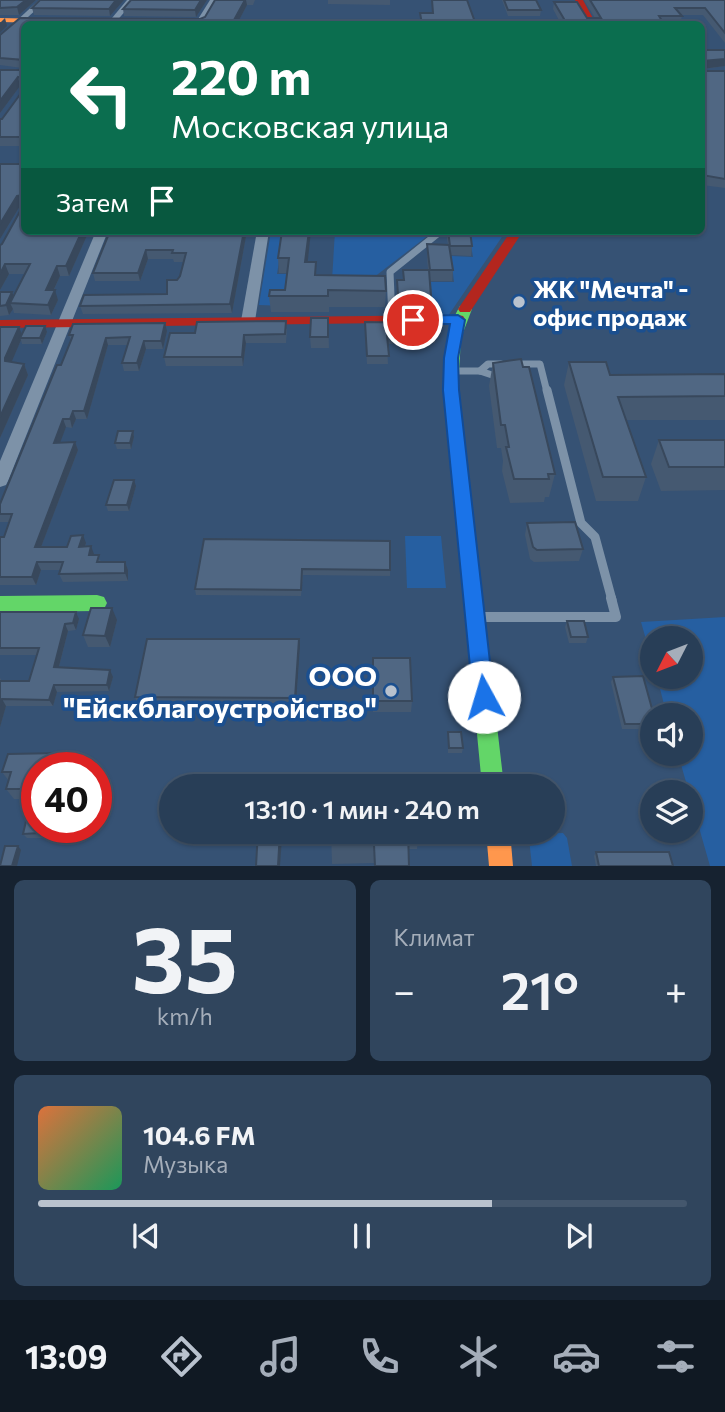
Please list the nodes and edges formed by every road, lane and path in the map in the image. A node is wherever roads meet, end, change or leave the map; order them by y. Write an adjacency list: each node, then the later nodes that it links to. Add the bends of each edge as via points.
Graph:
1 (43, 0): 6 (street)
2 (131, 0): 8 (street)
3 (214, 0): 9 (street)
4 (579, 0): 10 (street)
5 (0, 20): 6 (street)
6 (21, 20): 7 (street); 11 (street)
7 (60, 21)
8 (109, 21)
9 (196, 21)
10 (591, 21)
11 (0, 40)
12 (100, 235): 20 (street)
13 (262, 235): 18 (street)
14 (435, 235): 16 (lane, via 390,272)
15 (514, 235): 17 (street)
16 (392, 320): 17 (street); 18 (street)
17 (458, 320): 21 (street)
18 (248, 321): 20 (street)
19 (0, 324): 20 (street)
20 (64, 324): 26 (street)
21 (451, 371): 22 (lane); 29 (street)
22 (480, 371): 23 (lane, via 488,364 540,364); 24 (lane, via 491,377)
23 (543, 376): 25 (lane); 29 (lane, via 580,523 595,537 616,617)
24 (509, 377)
25 (532, 377)
26 (0, 481)
27 (97, 603): 28 (street)
28 (0, 604)
29 (475, 617): 30 (street)
30 (492, 774)
31 (499, 844): 32 (street)
32 (501, 866)

